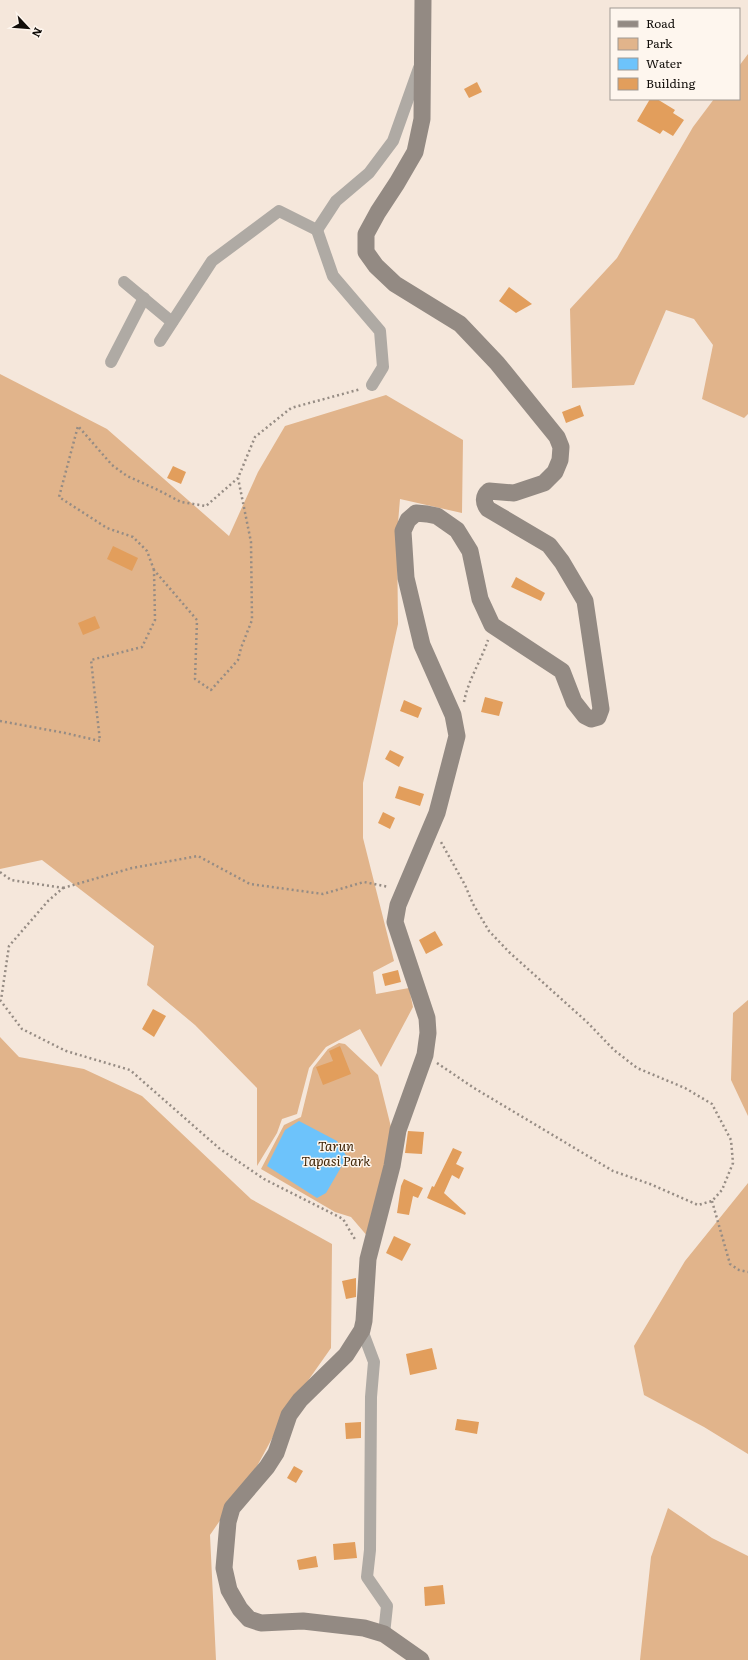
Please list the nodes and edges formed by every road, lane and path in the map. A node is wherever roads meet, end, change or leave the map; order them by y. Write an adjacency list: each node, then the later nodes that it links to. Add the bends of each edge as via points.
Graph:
1 (423, 0): 2 (main road)
2 (423, 58): 3 (street, via 392,141 369,173 336,201); 12 (main road, via 422,119 415,152 366,234 366,252 376,266 396,284 460,324 497,363 557,437 561,447 560,460 555,472 544,483 514,493 489,491 484,501 488,509 549,545 585,601 601,709 598,717 591,719 585,716 574,702 562,671)
3 (317, 230): 6 (street, via 279,211 212,261); 9 (street, via 333,276 380,331 383,367)
4 (124, 282): 5 (street)
5 (144, 298): 6 (street); 8 (street)
6 (172, 322): 7 (street)
7 (160, 341)
8 (111, 362)
9 (372, 385): 10 (path, via 291,408 255,437)
10 (238, 478): 11 (path, via 251,542 252,620 238,660 211,690 195,679 198,620); 11 (path, via 206,506 181,502 127,476 112,465 78,426 59,497 107,528 133,537 148,551)
11 (154, 570): 14 (path, via 155,620 142,647 91,660 100,741)
12 (492, 625): 13 (path, via 483,656 466,693); 18 (main road, via 480,599 470,551 457,530 437,516 416,513 408,520 403,531 406,578 422,645 453,715 457,736 437,813)
13 (463, 708)
14 (0, 721)
15 (440, 840): 21 (path, via 489,931 509,952 587,1022 614,1050 637,1068 686,1088 712,1104 731,1140 733,1163 722,1190)
16 (0, 872): 17 (path, via 11,880)
17 (63, 888): 18 (path, via 132,868 198,856 250,884 323,894 364,882); 19 (path, via 48,901 9,946)
18 (405, 890): 20 (main road, via 398,905 395,922 427,1018)
19 (0, 1000): 22 (path, via 22,1029 66,1051 130,1070 220,1149 264,1179 343,1219)
20 (425, 1055): 21 (path, via 474,1088 613,1171 698,1205); 22 (main road, via 398,1130 392,1166)
21 (712, 1201): 23 (path, via 730,1264)
22 (368, 1259): 24 (main road)
23 (748, 1272)
24 (362, 1330): 25 (street, via 374,1362 371,1397 370,1550 367,1576 387,1606); 25 (main road, via 346,1355 300,1400 289,1415 276,1453 232,1508 228,1522 224,1568 229,1590 249,1619 261,1623 303,1621 364,1628)
25 (384, 1634): 26 (main road)
26 (421, 1660)

